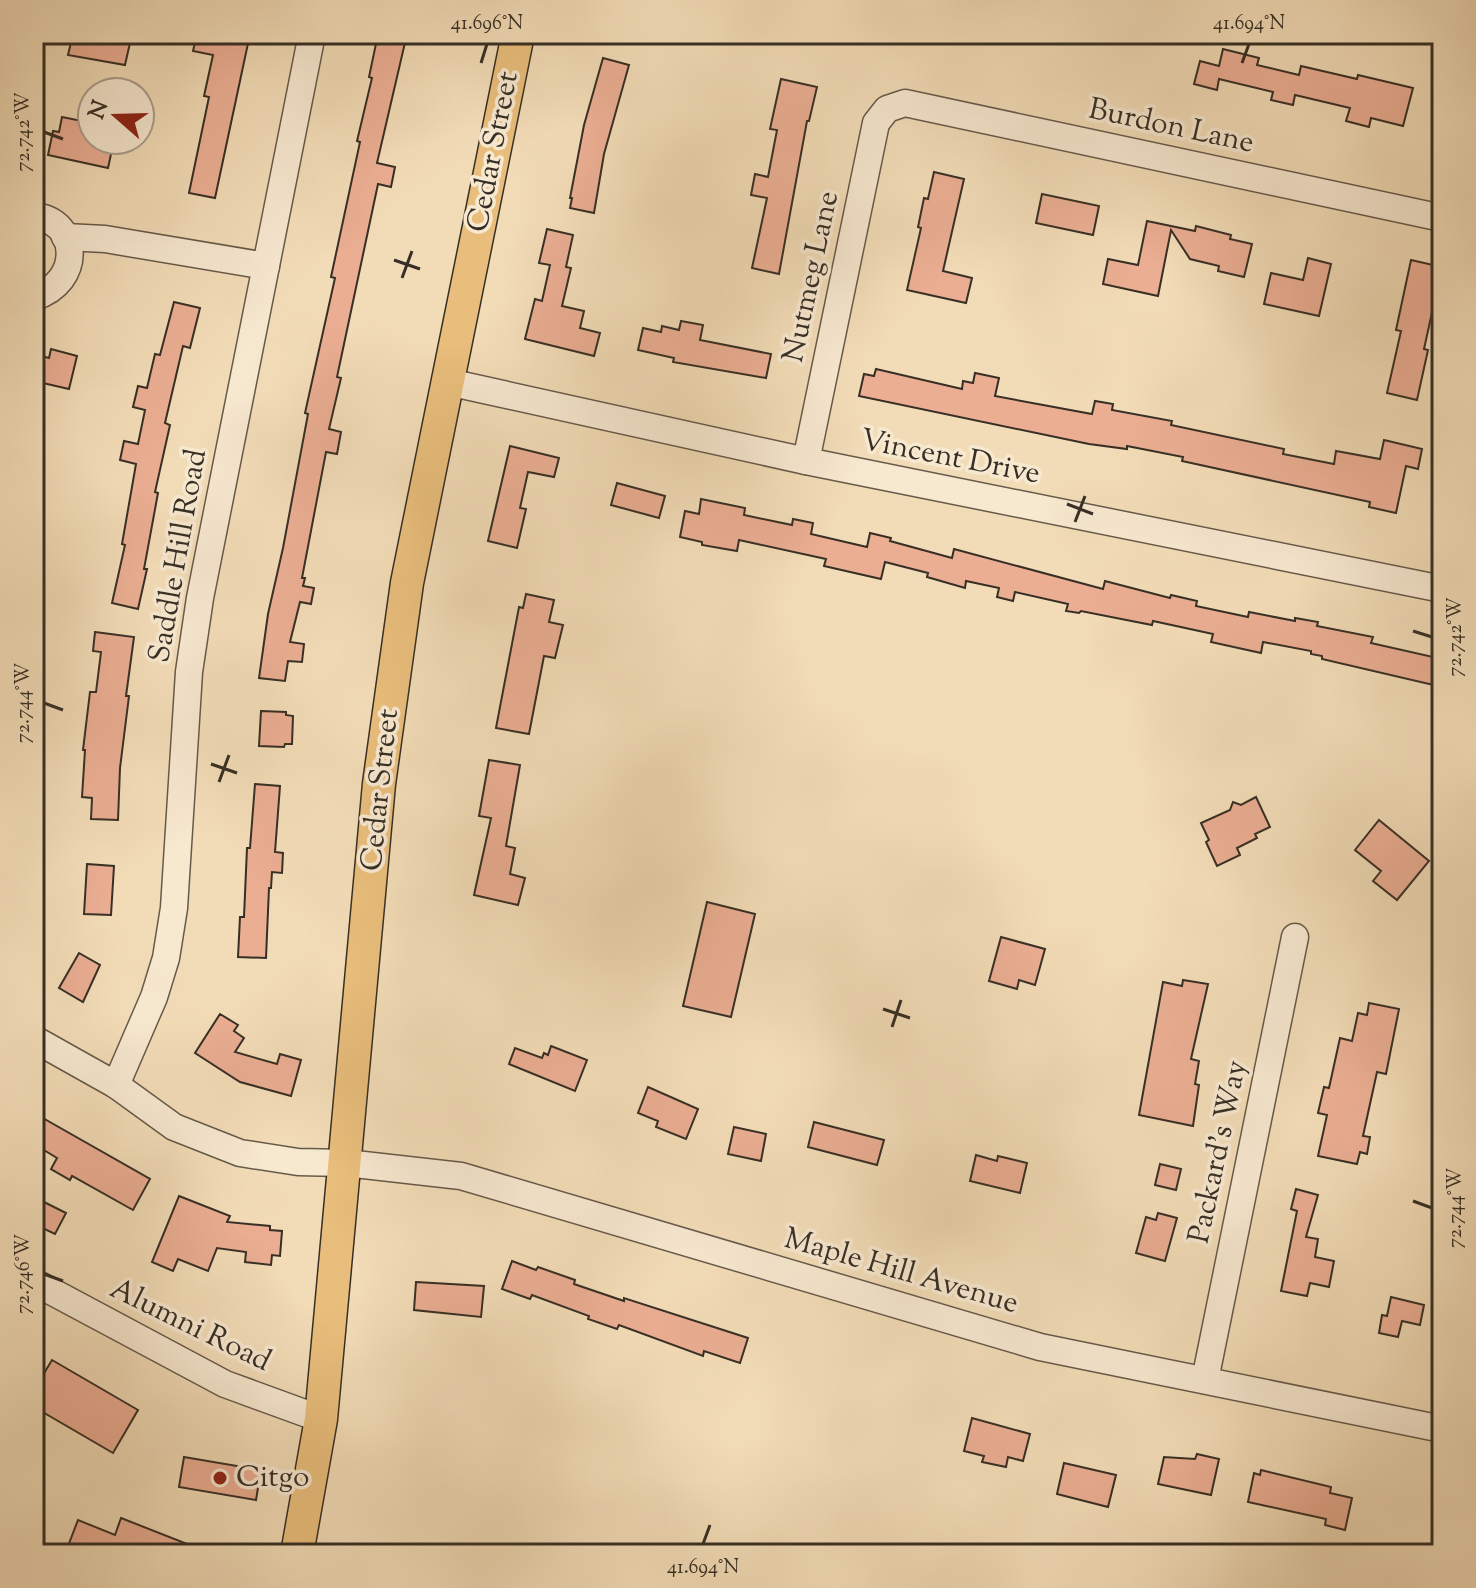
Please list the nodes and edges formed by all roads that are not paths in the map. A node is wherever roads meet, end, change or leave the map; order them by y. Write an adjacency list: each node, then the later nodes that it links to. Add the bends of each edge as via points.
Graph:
1 (312, 34): 7 (street, Saddle Hill Road)
2 (518, 34): 9 (main road, Cedar Street)
3 (887, 109): 5 (street, Burdon Lane, via 905,103); 10 (street, Nutmeg Lane, via 876,123)
4 (34, 216): 6 (street, via 55,224)
5 (1442, 218)
6 (65, 237): 7 (street); 8 (street, via 69,268 49,292)
7 (266, 266): 14 (street, Saddle Hill Road, via 189,672 166,958)
8 (34, 297)
9 (448, 382): 10 (street, Vincent Drive); 15 (main road, Cedar Street, via 407,583 379,784)
10 (806, 461): 11 (street, Vincent Drive)
11 (1442, 589)
12 (1295, 937): 17 (street, Packard's Way)
13 (34, 1039): 14 (street, Maple Hill Avenue)
14 (116, 1085): 15 (street, Maple Hill Avenue, via 174,1127 240,1153)
15 (346, 1163): 17 (street, Maple Hill Avenue, via 461,1176 1040,1347); 18 (main road, Cedar Street)
16 (34, 1282): 18 (street, Alumni Road, via 225,1384)
17 (1205, 1380): 19 (street, Maple Hill Avenue)
18 (321, 1419): 20 (main road, Cedar Street)
19 (1442, 1429)
20 (297, 1554)

